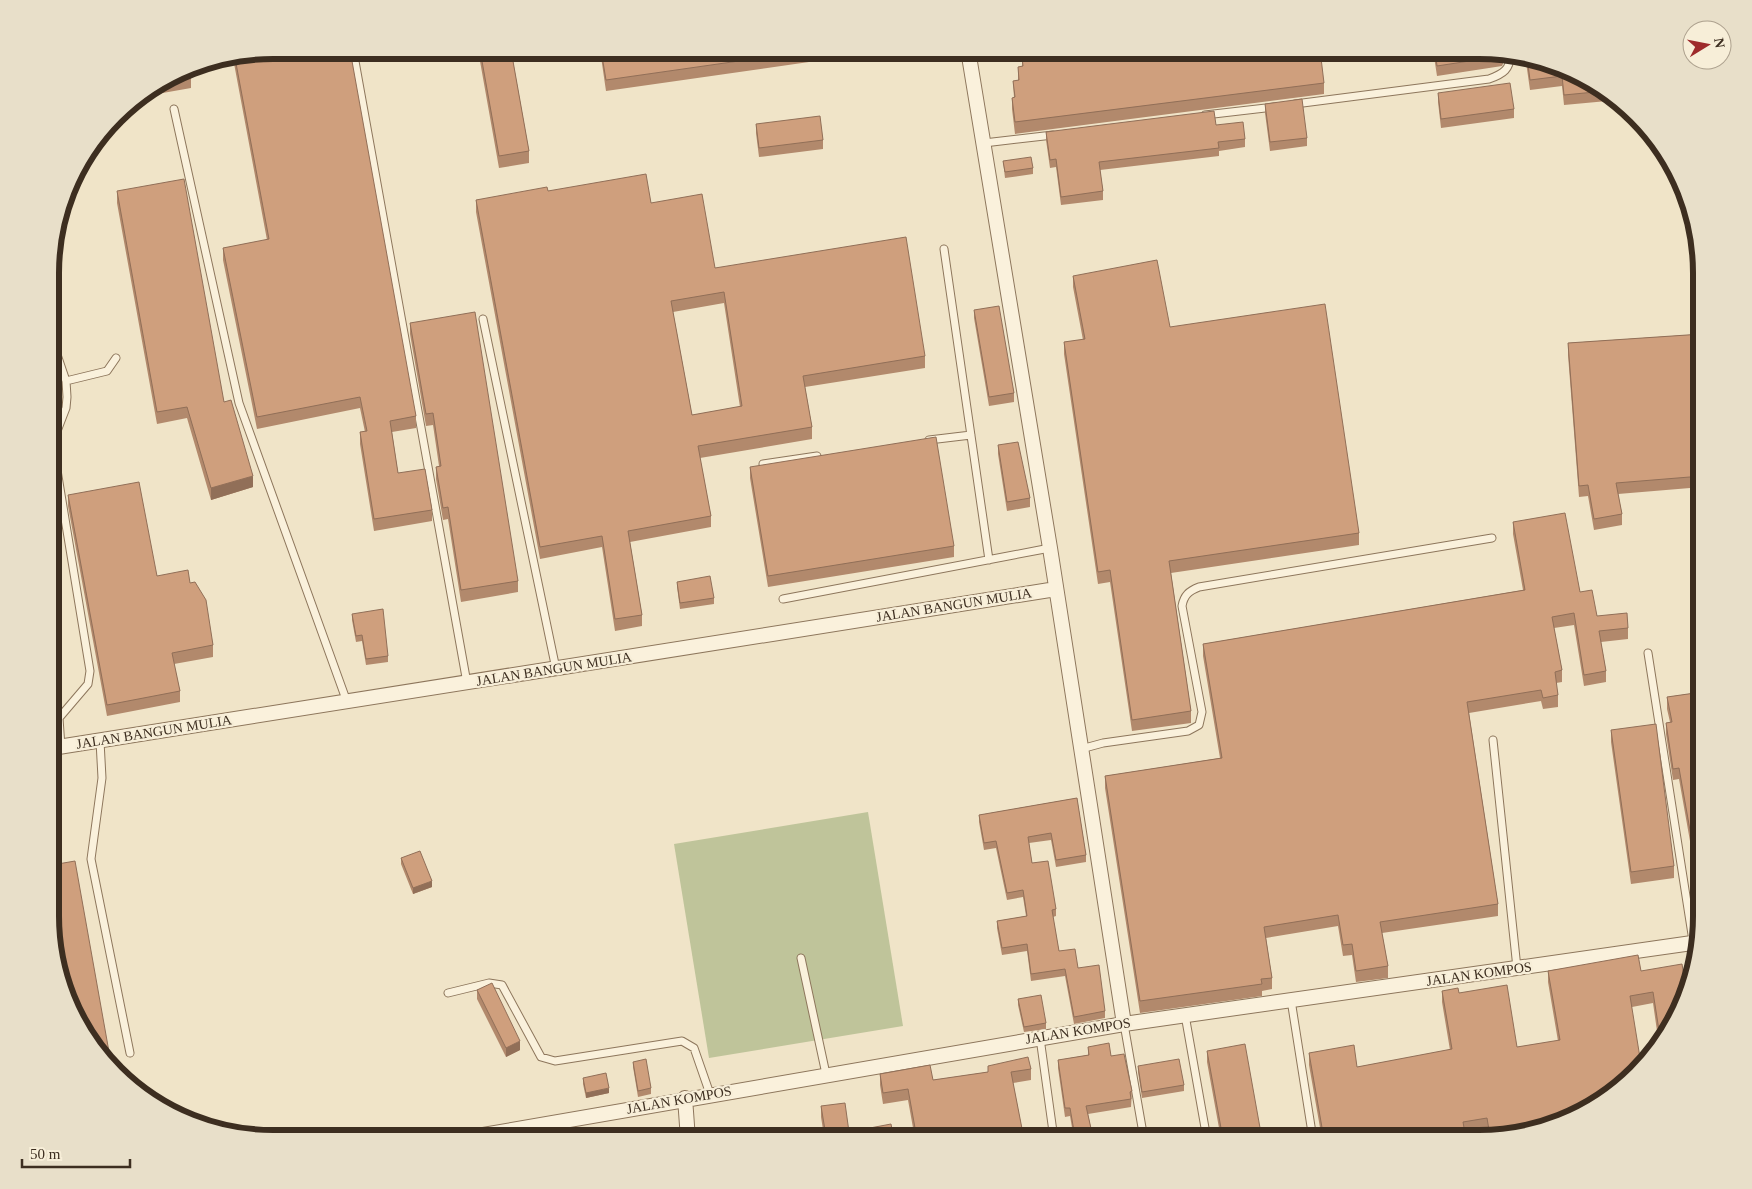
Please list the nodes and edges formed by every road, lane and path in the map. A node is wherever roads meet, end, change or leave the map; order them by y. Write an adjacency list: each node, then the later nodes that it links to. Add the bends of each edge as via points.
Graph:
1 (355, 59): 28 (lane)
2 (970, 59): 9 (street)
3 (1509, 61): 4 (lane, via 1502,74 1489,79)
4 (1290, 105)
5 (1280, 106): 7 (lane)
6 (174, 109): 29 (lane, via 239,403)
7 (1192, 117)
8 (1065, 133): 9 (lane)
9 (984, 143): 22 (street)
10 (944, 249): 16 (lane)
11 (483, 319): 27 (lane)
12 (116, 358): 14 (lane, via 107,371)
13 (59, 360): 14 (lane)
14 (66, 381): 15 (lane, via 66,408)
15 (59, 429)
16 (971, 435): 17 (lane); 23 (lane)
17 (921, 442)
18 (823, 455): 19 (lane)
19 (763, 464)
20 (59, 476): 30 (lane, via 90,671 88,684)
21 (1492, 538): 34 (lane, via 1190,591 1182,606 1202,712 1199,725 1188,731)
22 (1050, 548): 23 (lane); 24 (street)
23 (988, 560): 25 (lane)
24 (1056, 589): 27 (street, JALAN BANGUN MULIA); 34 (street)
25 (783, 599)
26 (1648, 653): 35 (lane)
27 (556, 669): 28 (street, JALAN BANGUN MULIA)
28 (467, 683): 29 (street, JALAN BANGUN MULIA)
29 (347, 702): 32 (street, JALAN BANGUN MULIA)
30 (59, 718)
31 (1493, 740): 38 (lane)
32 (100, 741): 33 (street, JALAN BANGUN MULIA); 44 (lane, via 102,778 91,859)
33 (59, 748)
34 (1080, 749): 42 (street)
35 (1693, 925)
36 (1691, 944): 38 (street, JALAN KOMPOS)
37 (801, 958): 45 (lane)
38 (1517, 968): 40 (street, JALAN KOMPOS)
39 (448, 993): 46 (lane, via 489,983 502,984 541,1057 555,1061 682,1040 694,1048)
40 (1290, 1000): 41 (street, JALAN KOMPOS); 53 (lane)
41 (1186, 1015): 42 (street, JALAN KOMPOS); 52 (lane)
42 (1124, 1024): 43 (street, JALAN KOMPOS); 51 (lane)
43 (1040, 1037): 45 (street, JALAN KOMPOS); 50 (lane)
44 (130, 1053)
45 (826, 1074): 46 (street, JALAN KOMPOS)
46 (710, 1094): 47 (street, JALAN KOMPOS)
47 (685, 1098): 48 (street, JALAN KOMPOS); 49 (street)
48 (509, 1130)
49 (687, 1130)
50 (1053, 1130)
51 (1142, 1130)
52 (1205, 1130)
53 (1312, 1130)

